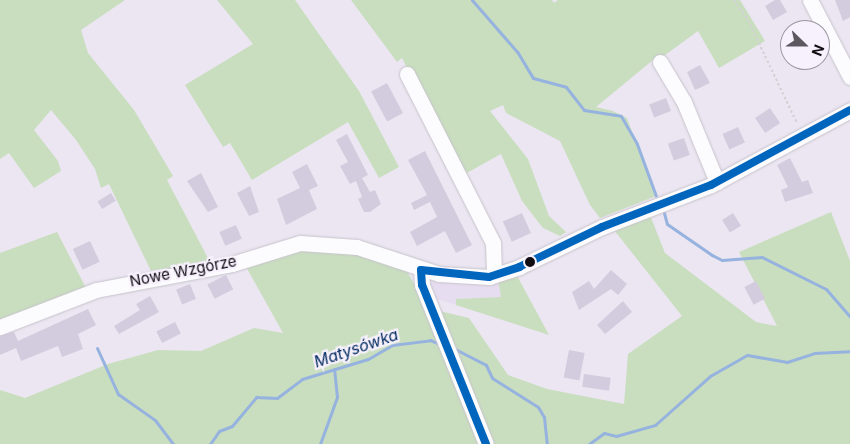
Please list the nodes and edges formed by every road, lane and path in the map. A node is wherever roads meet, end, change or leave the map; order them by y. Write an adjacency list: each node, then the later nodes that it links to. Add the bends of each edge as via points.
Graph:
1 (734, 0): 7 (path, via 748,20)
2 (810, 0): 5 (street)
3 (660, 62): 8 (street, via 684,102)
4 (407, 74): 10 (street, via 492,243)
5 (850, 77)
6 (850, 110): 7 (street)
7 (803, 137): 8 (street)
8 (717, 182): 10 (street, via 602,226)
9 (420, 270): 10 (street, Nowe Wzgórze, via 463,277); 11 (street, Nowe Wzgórze, via 357,247 300,243 232,264 96,290); 12 (street, via 422,285)
10 (494, 275)
11 (0, 327)
12 (486, 444)

